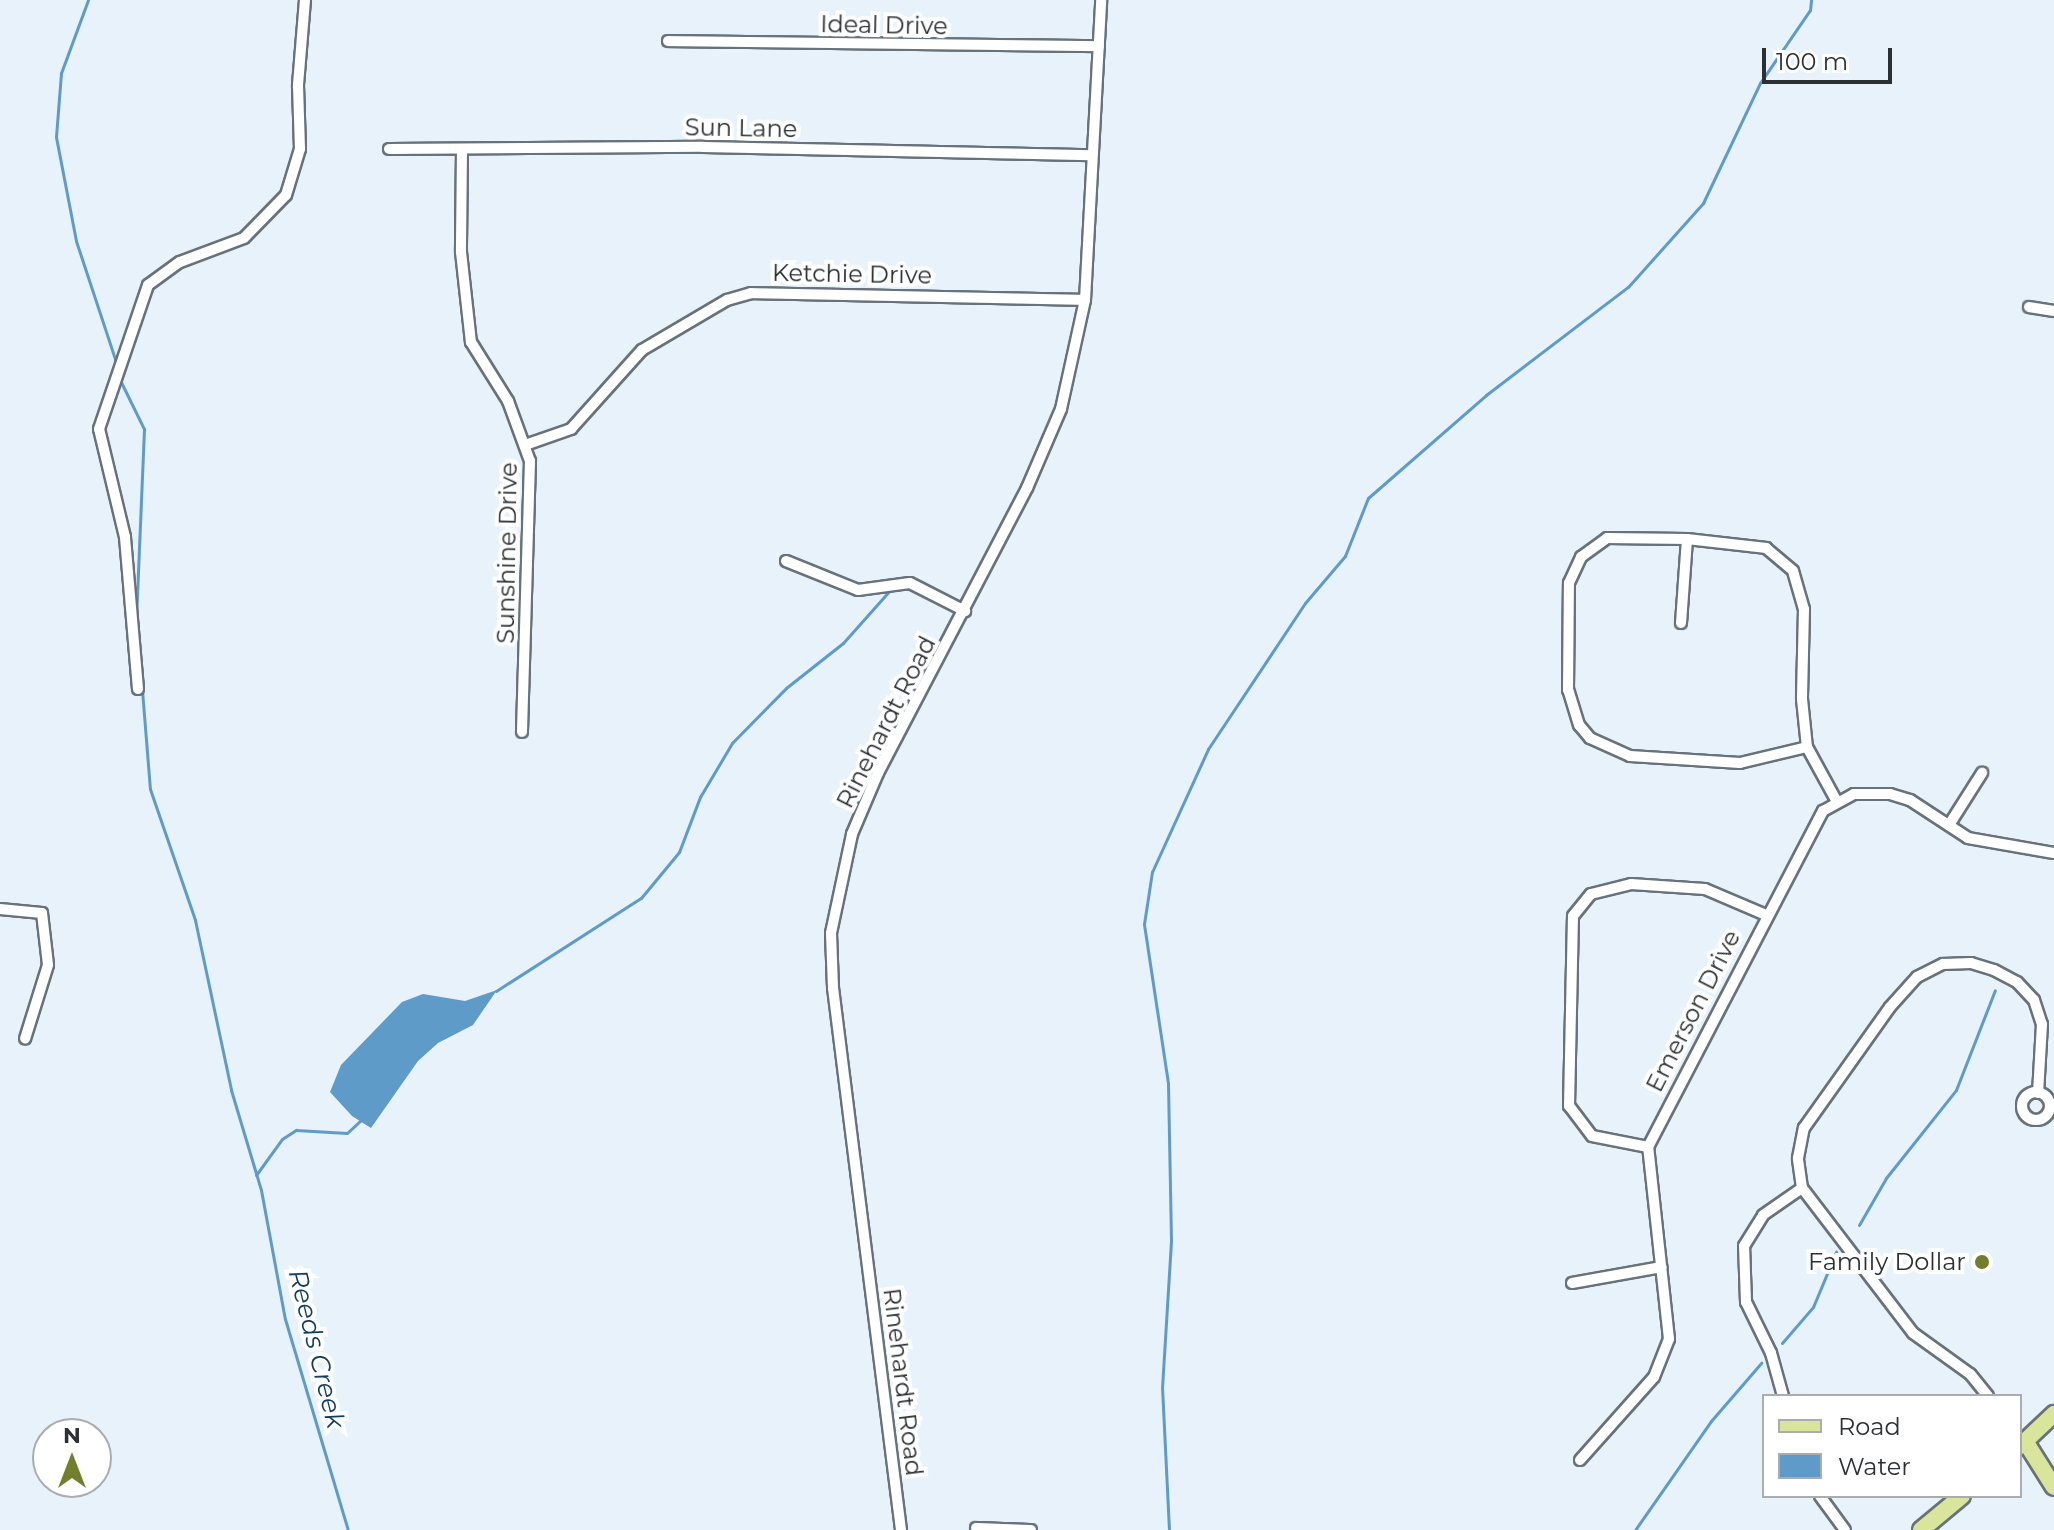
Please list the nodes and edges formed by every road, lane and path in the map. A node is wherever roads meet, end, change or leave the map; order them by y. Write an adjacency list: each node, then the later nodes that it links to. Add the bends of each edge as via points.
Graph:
1 (305, 0): 16 (street, via 298,85 300,149 286,195 244,238 180,262 148,285 99,429 125,537)
2 (1101, 0): 4 (street, Rinehardt Road)
3 (668, 41): 4 (street, Ideal Drive)
4 (1099, 46): 7 (street, Rinehardt Road)
5 (389, 149): 6 (street, Sun Lane)
6 (462, 149): 7 (street, Sun Lane, via 703,147); 11 (street, Sunshine Drive, via 461,252 471,342)
7 (1092, 155): 8 (street, Rinehardt Road)
8 (1085, 300): 11 (street, Ketchie Drive, via 751,293 727,300 642,350 571,429); 14 (street, Rinehardt Road, via 1052,436)
9 (2029, 307): 10 (street)
10 (2054, 311)
11 (528, 444): 17 (street, Sunshine Drive, via 532,491)
12 (1687, 539): 15 (street); 18 (street, via 1766,548 1793,571 1804,609); 18 (street, via 1607,538 1581,557 1569,583 1568,690 1579,725 1608,750 1630,756 1748,763)
13 (786, 561): 14 (street, via 858,590 910,583)
14 (965, 611): 40 (street, Rinehardt Road, via 878,773 852,834 831,933 833,988)
15 (1681, 623)
16 (138, 689)
17 (522, 732)
18 (1807, 747): 20 (street)
19 (1982, 773): 21 (street)
20 (1836, 800): 21 (street, via 1890,794); 24 (street, Emerson Drive, via 1823,811)
21 (1949, 825): 22 (street, via 1993,846)
22 (2054, 853)
23 (0, 909): 25 (street, via 42,913 48,965)
24 (1766, 915): 27 (street, Emerson Drive); 27 (street, via 1705,889 1631,884 1591,894 1573,916 1569,1106 1592,1136)
25 (25, 1039)
26 (2038, 1093): 28 (street, via 2042,1024 2034,1000 1994,970 1971,963 1943,964 1917,977 1890,1007 1809,1121 1798,1158)
27 (1648, 1147): 29 (street)
28 (1802, 1188): 31 (street, via 1763,1215 1744,1246 1746,1302 1771,1353); 32 (street, via 1913,1333 1970,1374)
29 (1662, 1267): 30 (street); 35 (street, via 1670,1316 1665,1358 1630,1408)
30 (1572, 1283)
31 (1782, 1394)
32 (1986, 1394)
33 (2054, 1414): 34 (main road)
34 (2022, 1441): 36 (main road)
35 (1580, 1460)
36 (2054, 1487)
37 (1821, 1498): 42 (street)
38 (1960, 1498): 43 (main road)
39 (976, 1528): 41 (street)
40 (901, 1530)
41 (1031, 1530)
42 (1845, 1530)
43 (1921, 1530)

